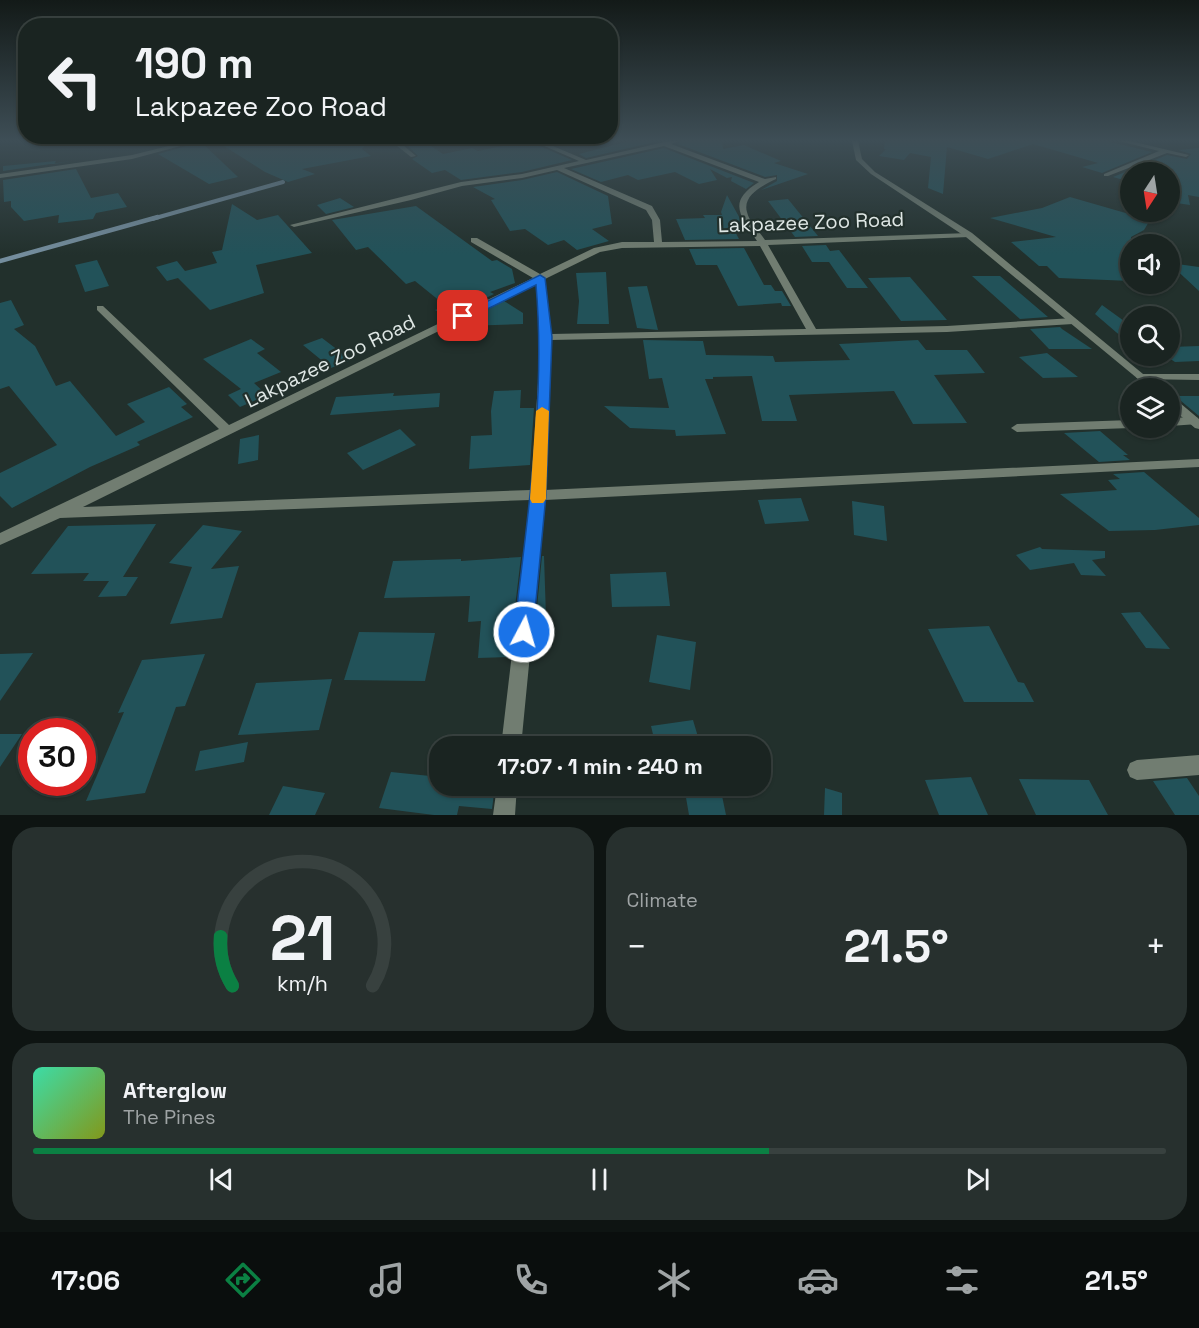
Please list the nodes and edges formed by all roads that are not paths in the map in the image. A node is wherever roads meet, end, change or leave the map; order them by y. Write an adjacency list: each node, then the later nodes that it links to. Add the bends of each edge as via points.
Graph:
1 (491, 179): 7 (street)
2 (583, 179): 11 (street, via 655,213)
3 (757, 179): 6 (street)
4 (772, 179): 6 (street)
5 (882, 179): 8 (street)
6 (765, 182): 10 (street, via 752,189 742,206 747,222)
7 (294, 225)
8 (969, 235): 10 (street, Lakpazee Zoo Road); 14 (street)
9 (474, 240): 12 (street)
10 (764, 243): 11 (street, Lakpazee Zoo Road); 15 (street)
11 (658, 244): 12 (street, Lakpazee Zoo Road, via 597,250)
12 (540, 278): 16 (street); 24 (street, Lakpazee Zoo Road)
13 (100, 308): 24 (street)
14 (1073, 321): 15 (street); 17 (street)
15 (813, 332): 16 (street)
16 (546, 337): 26 (street)
17 (1142, 377): 18 (street)
18 (1199, 377)
19 (1180, 409): 21 (street)
20 (1180, 422): 21 (street)
21 (1197, 423)
22 (1120, 424): 23 (street)
23 (1017, 428)
24 (228, 431): 27 (street, Lakpazee Zoo Road)
25 (1199, 463): 26 (street)
26 (538, 495): 27 (street); 29 (street)
27 (58, 513): 28 (street, Lakpazee Zoo Road)
28 (0, 539)
29 (513, 736)
30 (1199, 765): 31 (street)
31 (1137, 770)
32 (506, 796): 33 (street)
33 (504, 815)

